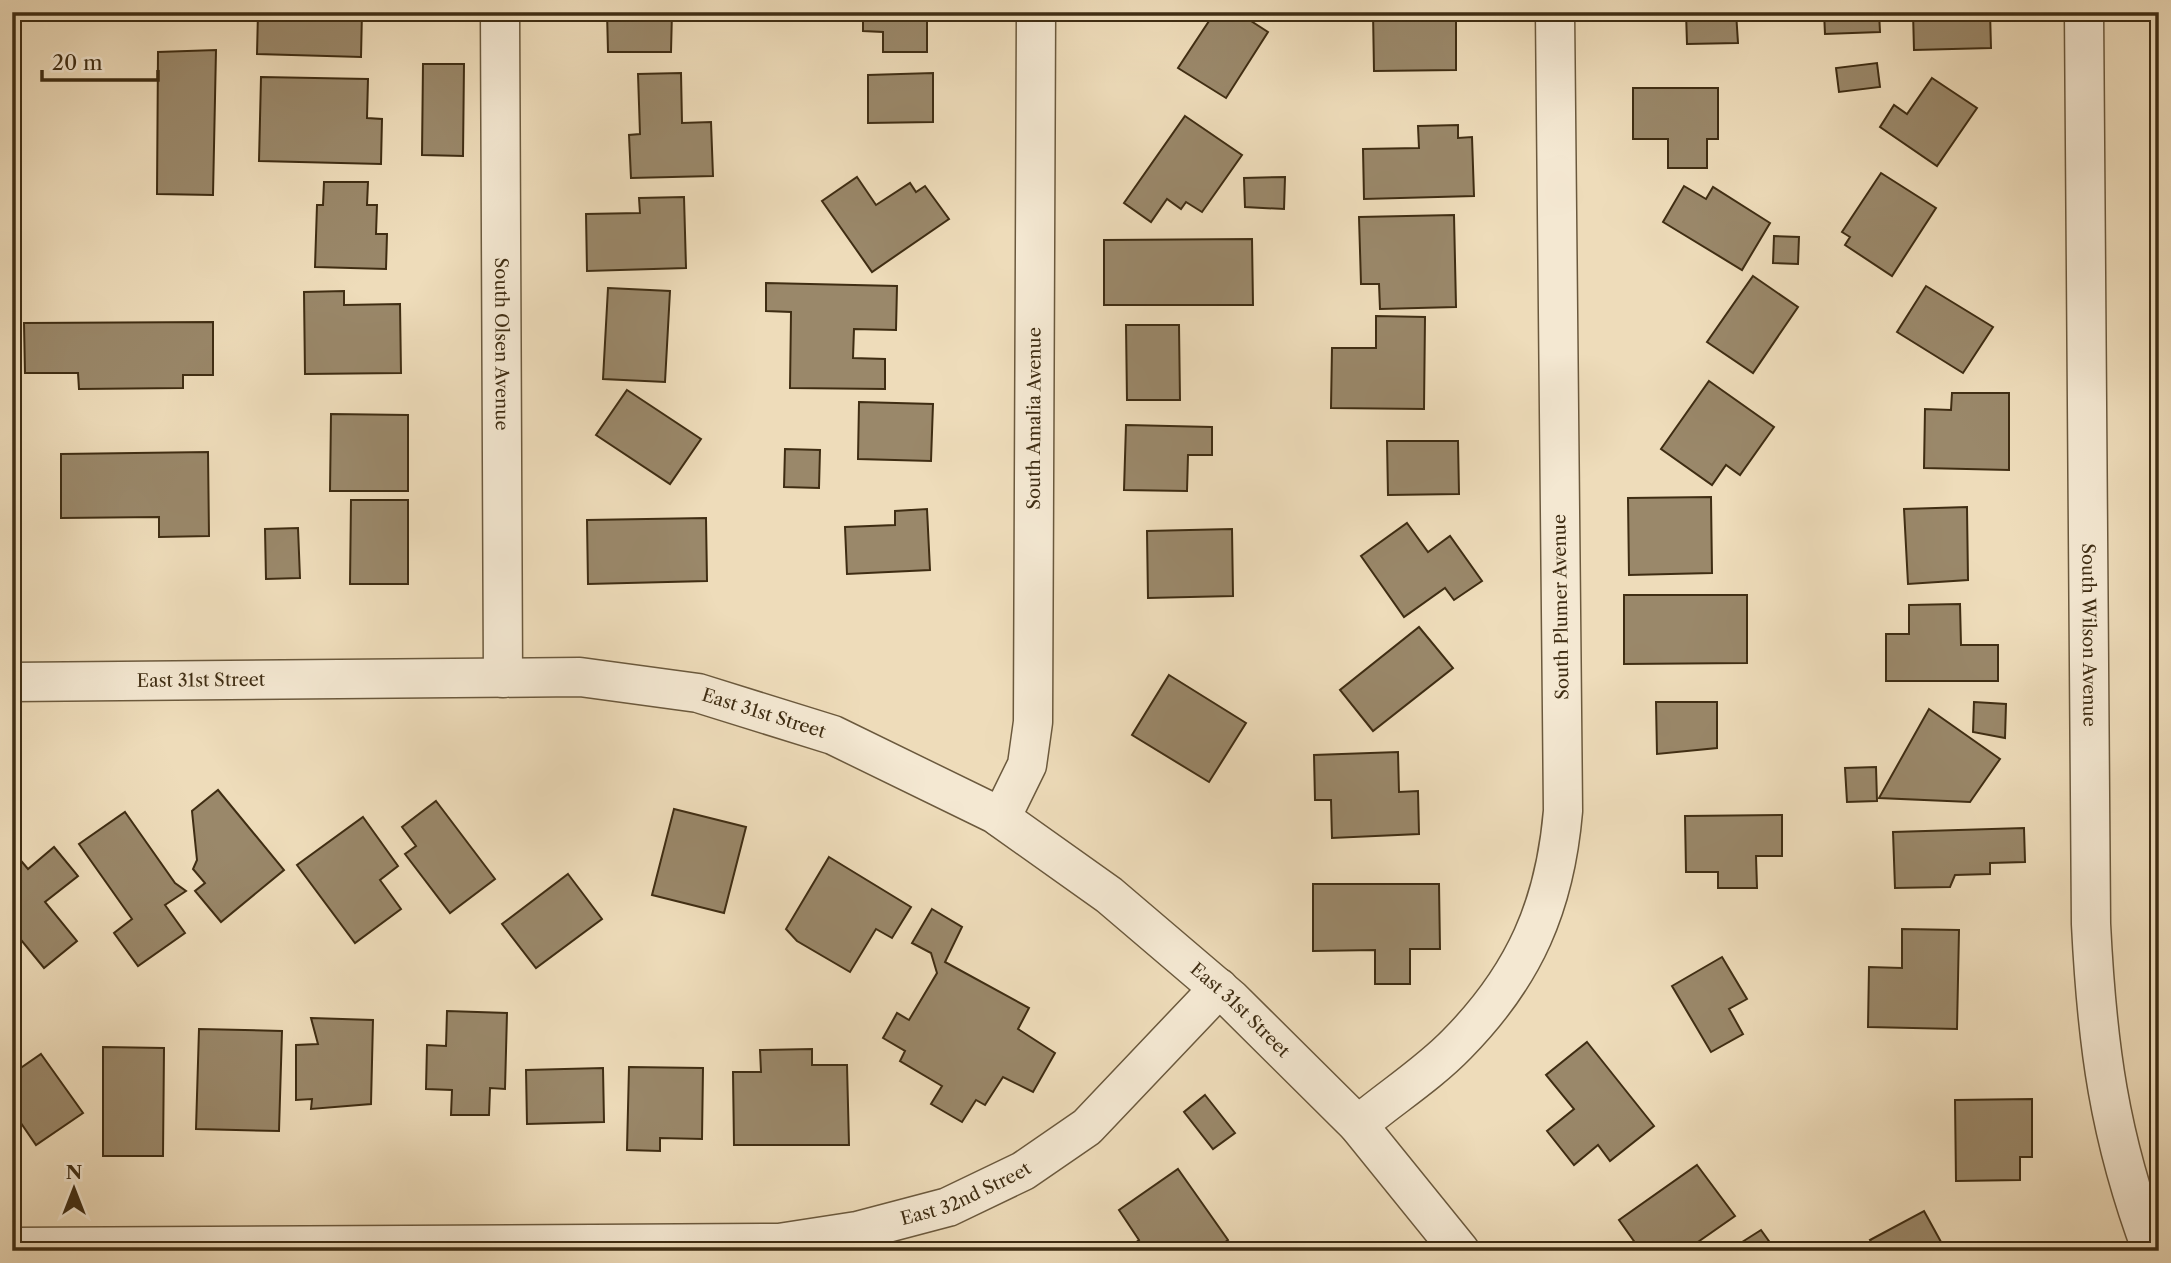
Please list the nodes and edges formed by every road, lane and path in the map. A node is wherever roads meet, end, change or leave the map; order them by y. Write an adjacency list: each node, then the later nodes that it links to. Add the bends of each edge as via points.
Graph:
1 (500, 12): 5 (street, South Olsen Avenue)
2 (1036, 12): 7 (street, South Amalia Avenue, via 1033,722 1027,765)
3 (1555, 12): 9 (street, South Plumer Avenue, via 1563,811 1559,859 1542,920 1511,979 1457,1044)
4 (2084, 12): 12 (street, South Wilson Avenue, via 2094,972 2111,1118 2131,1196)
5 (503, 678): 6 (street, East 31st Street); 7 (street, East 31st Street, via 580,677 698,693 833,735)
6 (12, 682)
7 (1001, 818): 8 (street, East 31st Street, via 1109,895)
8 (1219, 988): 9 (street, East 31st Street); 10 (street, East 32nd Street, via 1087,1127 1023,1171 948,1207 857,1231 779,1244)
9 (1366, 1134): 11 (street)
10 (12, 1247)
11 (1460, 1251)
12 (2152, 1251)

